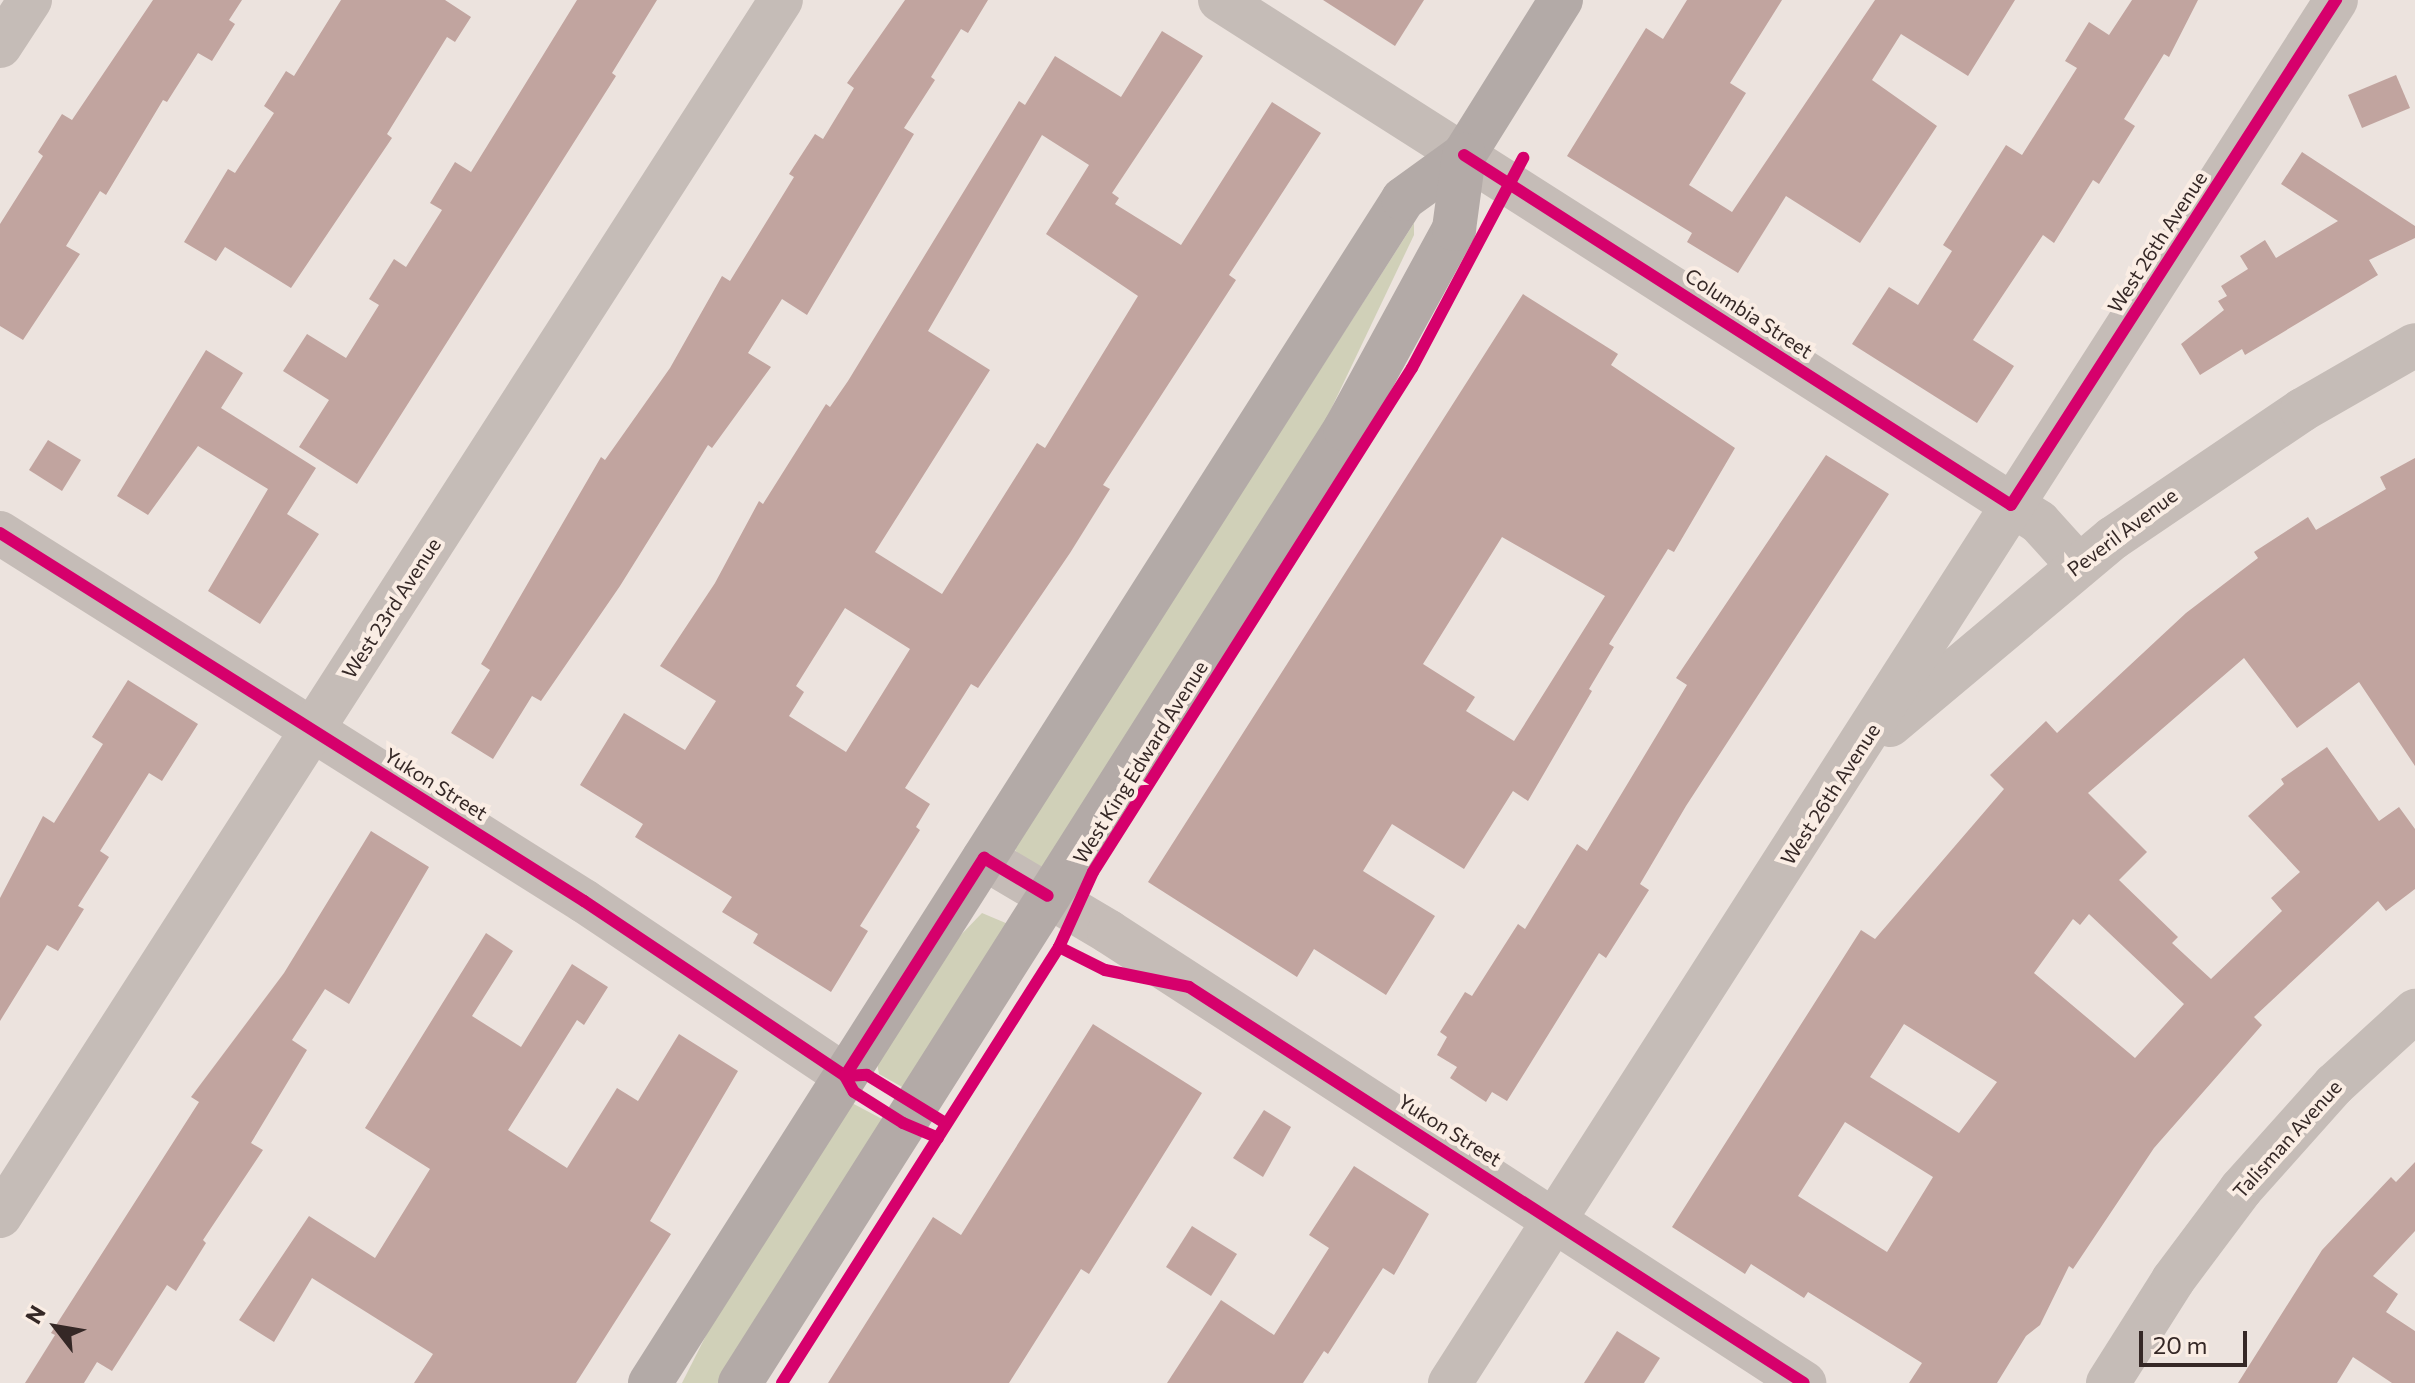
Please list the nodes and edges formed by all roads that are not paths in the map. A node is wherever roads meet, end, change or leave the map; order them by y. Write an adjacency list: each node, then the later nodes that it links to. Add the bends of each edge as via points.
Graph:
1 (30, 0): 6 (street)
2 (781, 0): 12 (street, West 23rd Avenue)
3 (1220, 0): 7 (street, Columbia Street)
4 (1561, 0): 7 (main road, West King Edward Avenue)
5 (2336, 0): 9 (street, West 26th Avenue)
6 (0, 46)
7 (1464, 155): 9 (street, Columbia Street); 14 (main road, West King Edward Avenue, via 1403,199); 15 (main road, West King Edward Avenue, via 1454,229 1345,429)
8 (2415, 345): 11 (street, Peveril Avenue, via 2250,443)
9 (2011, 505): 11 (street, Columbia Street, via 2039,522); 13 (street, West 26th Avenue)
10 (0, 533): 12 (street, Yukon Street)
11 (2077, 564): 13 (street, Peveril Avenue)
12 (315, 731): 17 (street, Yukon Street, via 584,901); 18 (street, West 23rd Avenue)
13 (1855, 756): 19 (street, West 26th Avenue)
14 (984, 858): 15 (street, Yukon Street); 17 (main road, West King Edward Avenue)
15 (1048, 896): 19 (street, Yukon Street); 21 (main road, West King Edward Avenue)
16 (2415, 1011): 24 (street, Talisman Avenue, via 2334,1085 2241,1189 2173,1280)
17 (845, 1076): 20 (main road, West King Edward Avenue)
18 (0, 1216)
19 (1554, 1220): 22 (street, West 26th Avenue); 23 (street, Yukon Street)
20 (650, 1383)
21 (740, 1383)
22 (1450, 1383)
23 (1804, 1383)
24 (2108, 1383)

